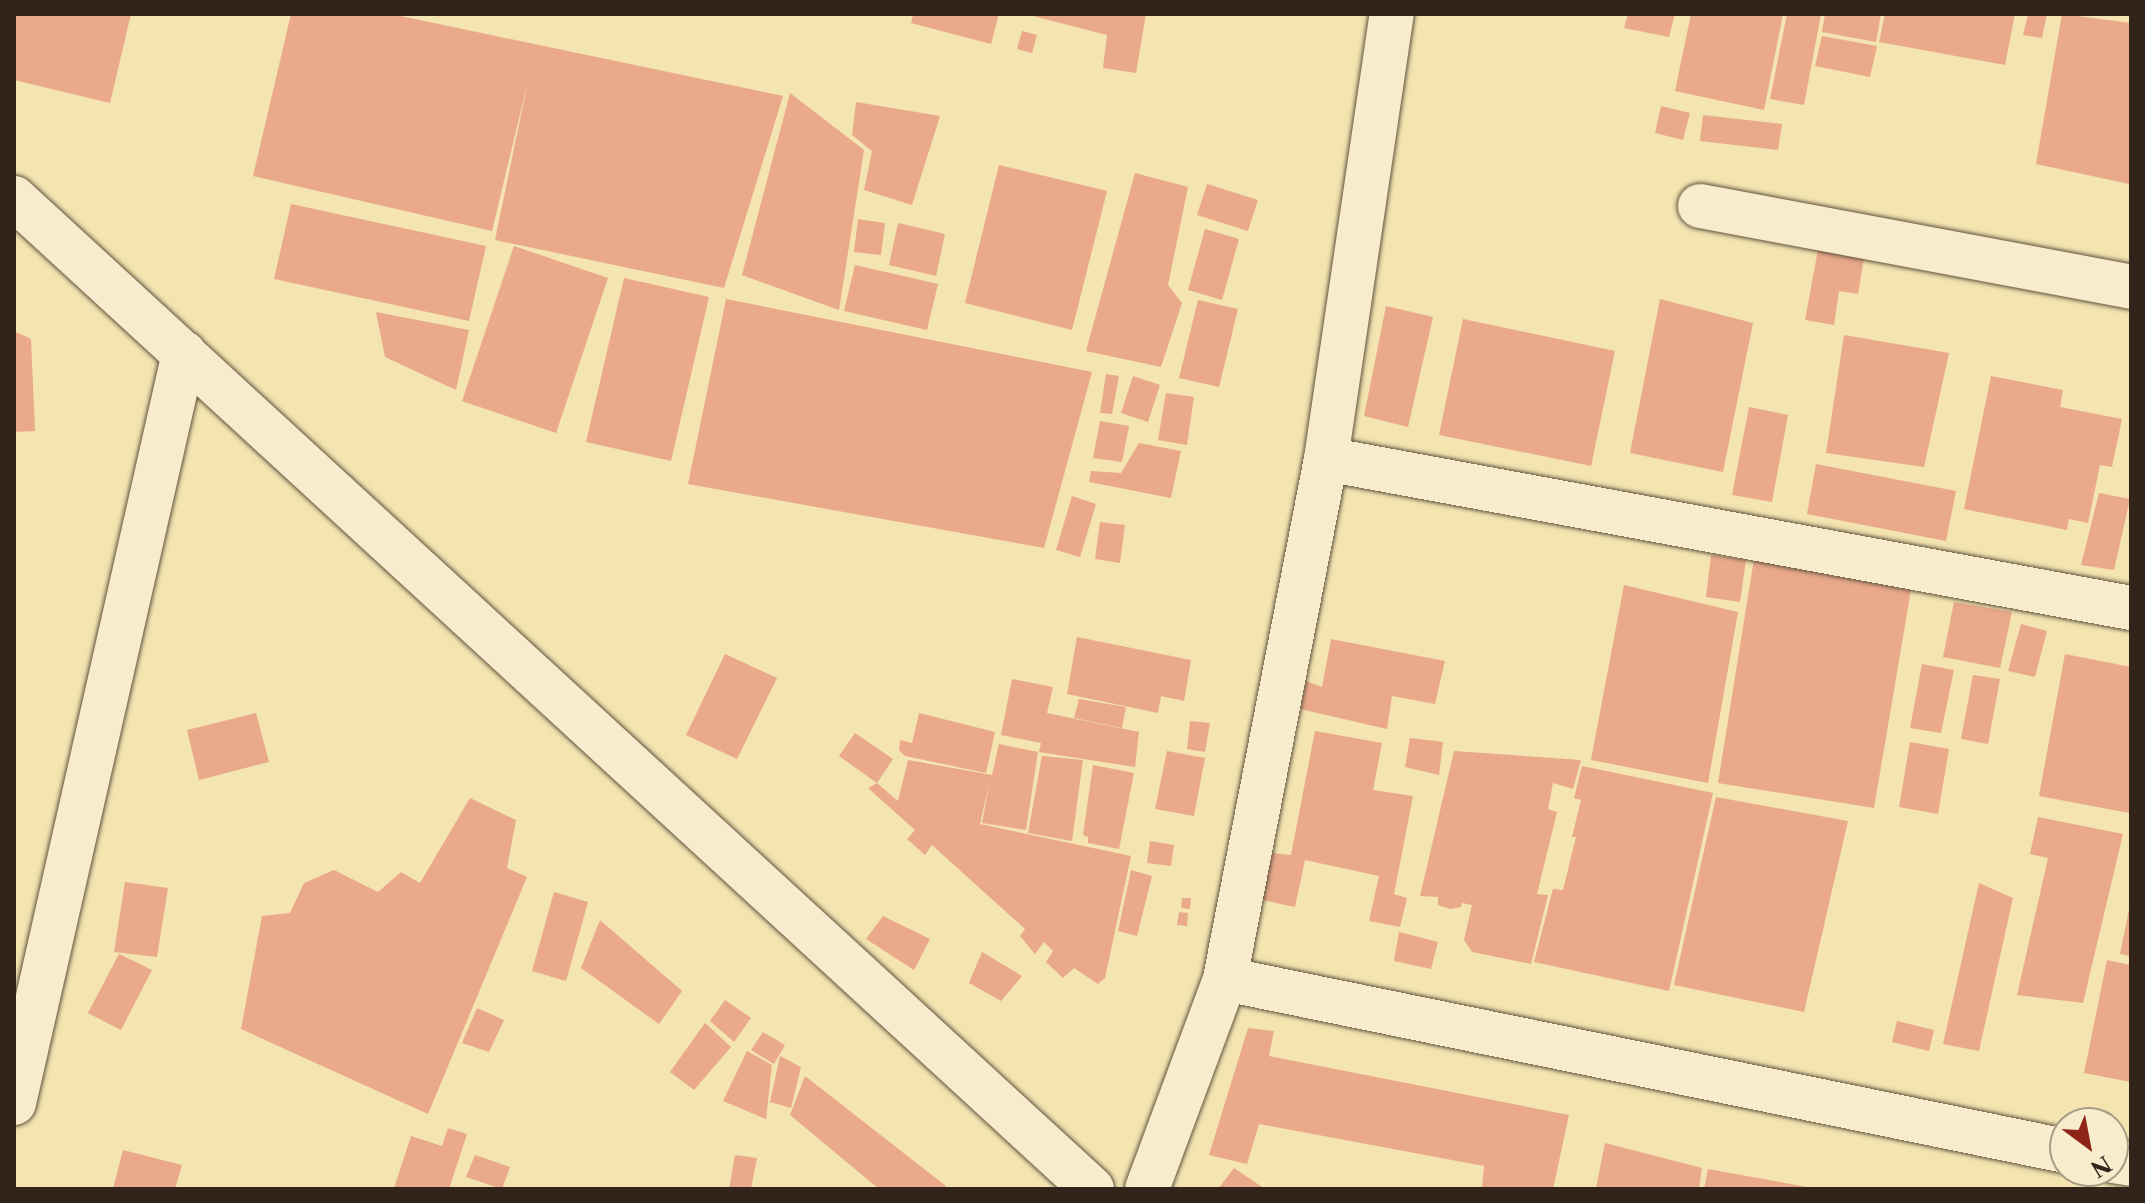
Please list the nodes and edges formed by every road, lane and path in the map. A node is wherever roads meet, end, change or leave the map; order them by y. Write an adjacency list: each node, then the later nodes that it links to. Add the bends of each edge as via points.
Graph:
1 (1392, 14): 6 (street)
2 (14, 198): 5 (street)
3 (1700, 206): 4 (street)
4 (2131, 287)
5 (184, 353): 9 (street); 11 (street)
6 (1326, 459): 7 (street); 8 (street)
7 (2131, 608)
8 (1225, 979): 10 (street); 12 (street)
9 (14, 1103)
10 (2049, 1148)
11 (1092, 1189)
12 (1147, 1189)

